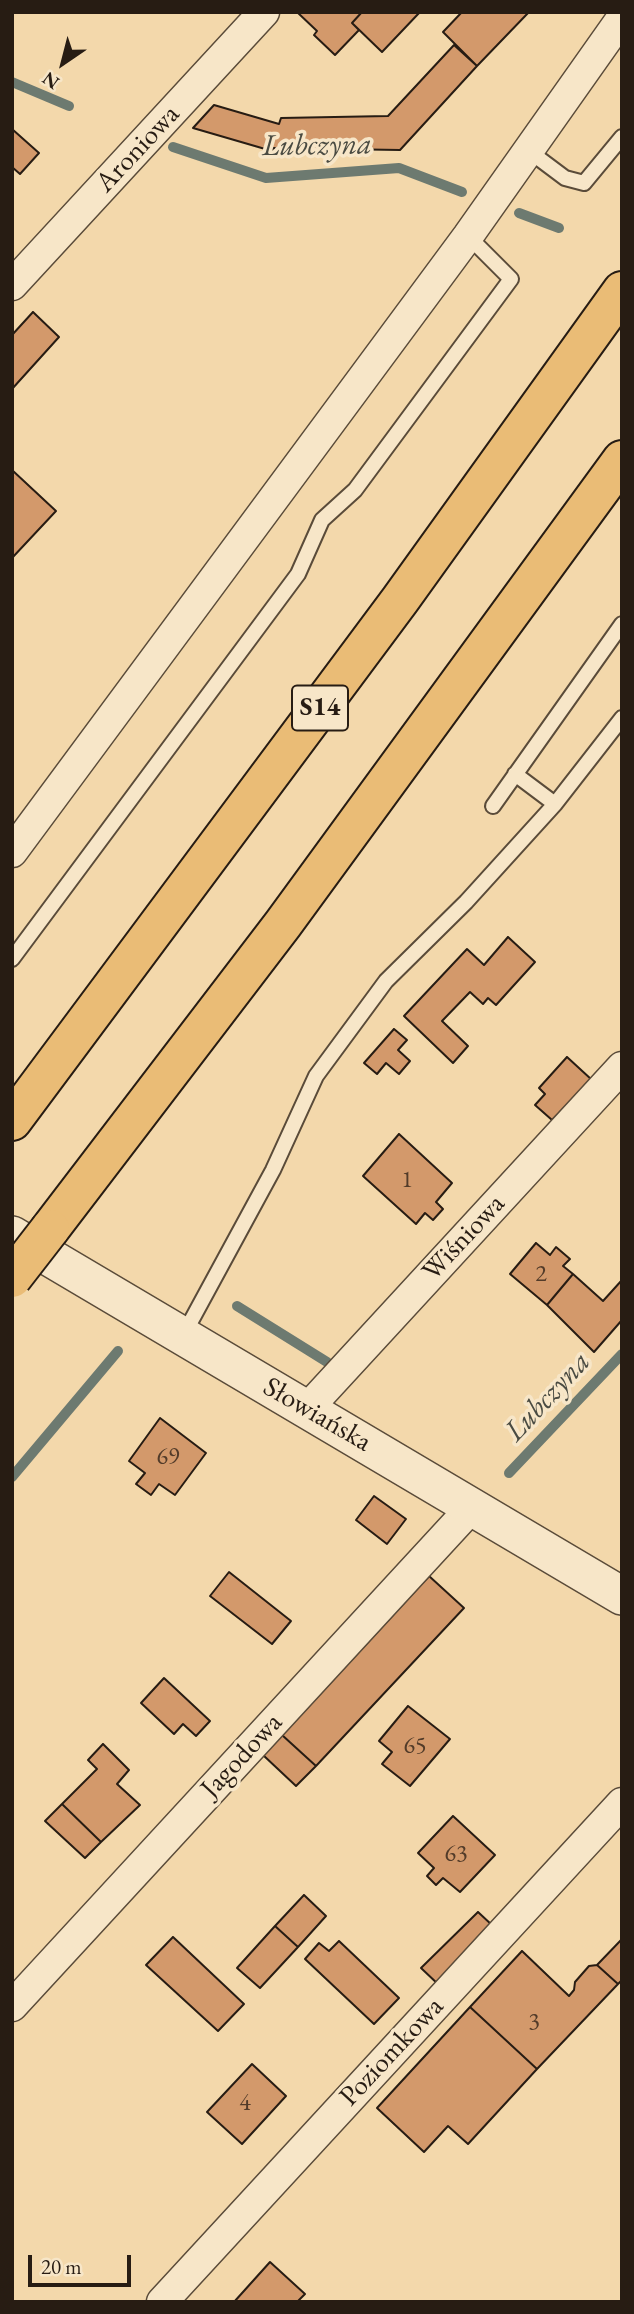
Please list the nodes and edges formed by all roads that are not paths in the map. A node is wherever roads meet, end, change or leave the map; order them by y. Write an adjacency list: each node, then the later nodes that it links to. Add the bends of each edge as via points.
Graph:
1 (264, 12): 6 (street, Aroniowa)
2 (622, 18): 4 (street)
3 (622, 137): 4 (lane, via 584,183 565,178)
4 (529, 151): 5 (street)
5 (468, 236): 14 (street); 15 (lane, via 511,279 355,490 322,520 298,574)
6 (12, 285)
7 (622, 291): 17 (highway, S14, via 392,611)
8 (622, 460): 19 (highway, bridge, via 283,924)
9 (622, 624): 11 (lane)
10 (622, 718): 12 (lane)
11 (515, 774): 12 (lane); 13 (lane)
12 (555, 804): 20 (lane, via 386,981 316,1076 272,1170)
13 (493, 806)
14 (12, 852)
15 (12, 960)
16 (622, 1068): 21 (street, Wiśniowa)
17 (12, 1121)
18 (12, 1235): 20 (street, Słowiańska)
19 (12, 1278)
20 (183, 1336): 21 (street, Słowiańska)
21 (307, 1409): 22 (street, Słowiańska)
22 (472, 1507): 23 (street, Słowiańska); 25 (street, Jagodowa)
23 (620, 1593)
24 (622, 1803): 26 (street, Poziomkowa)
25 (12, 2006)
26 (162, 2302)

